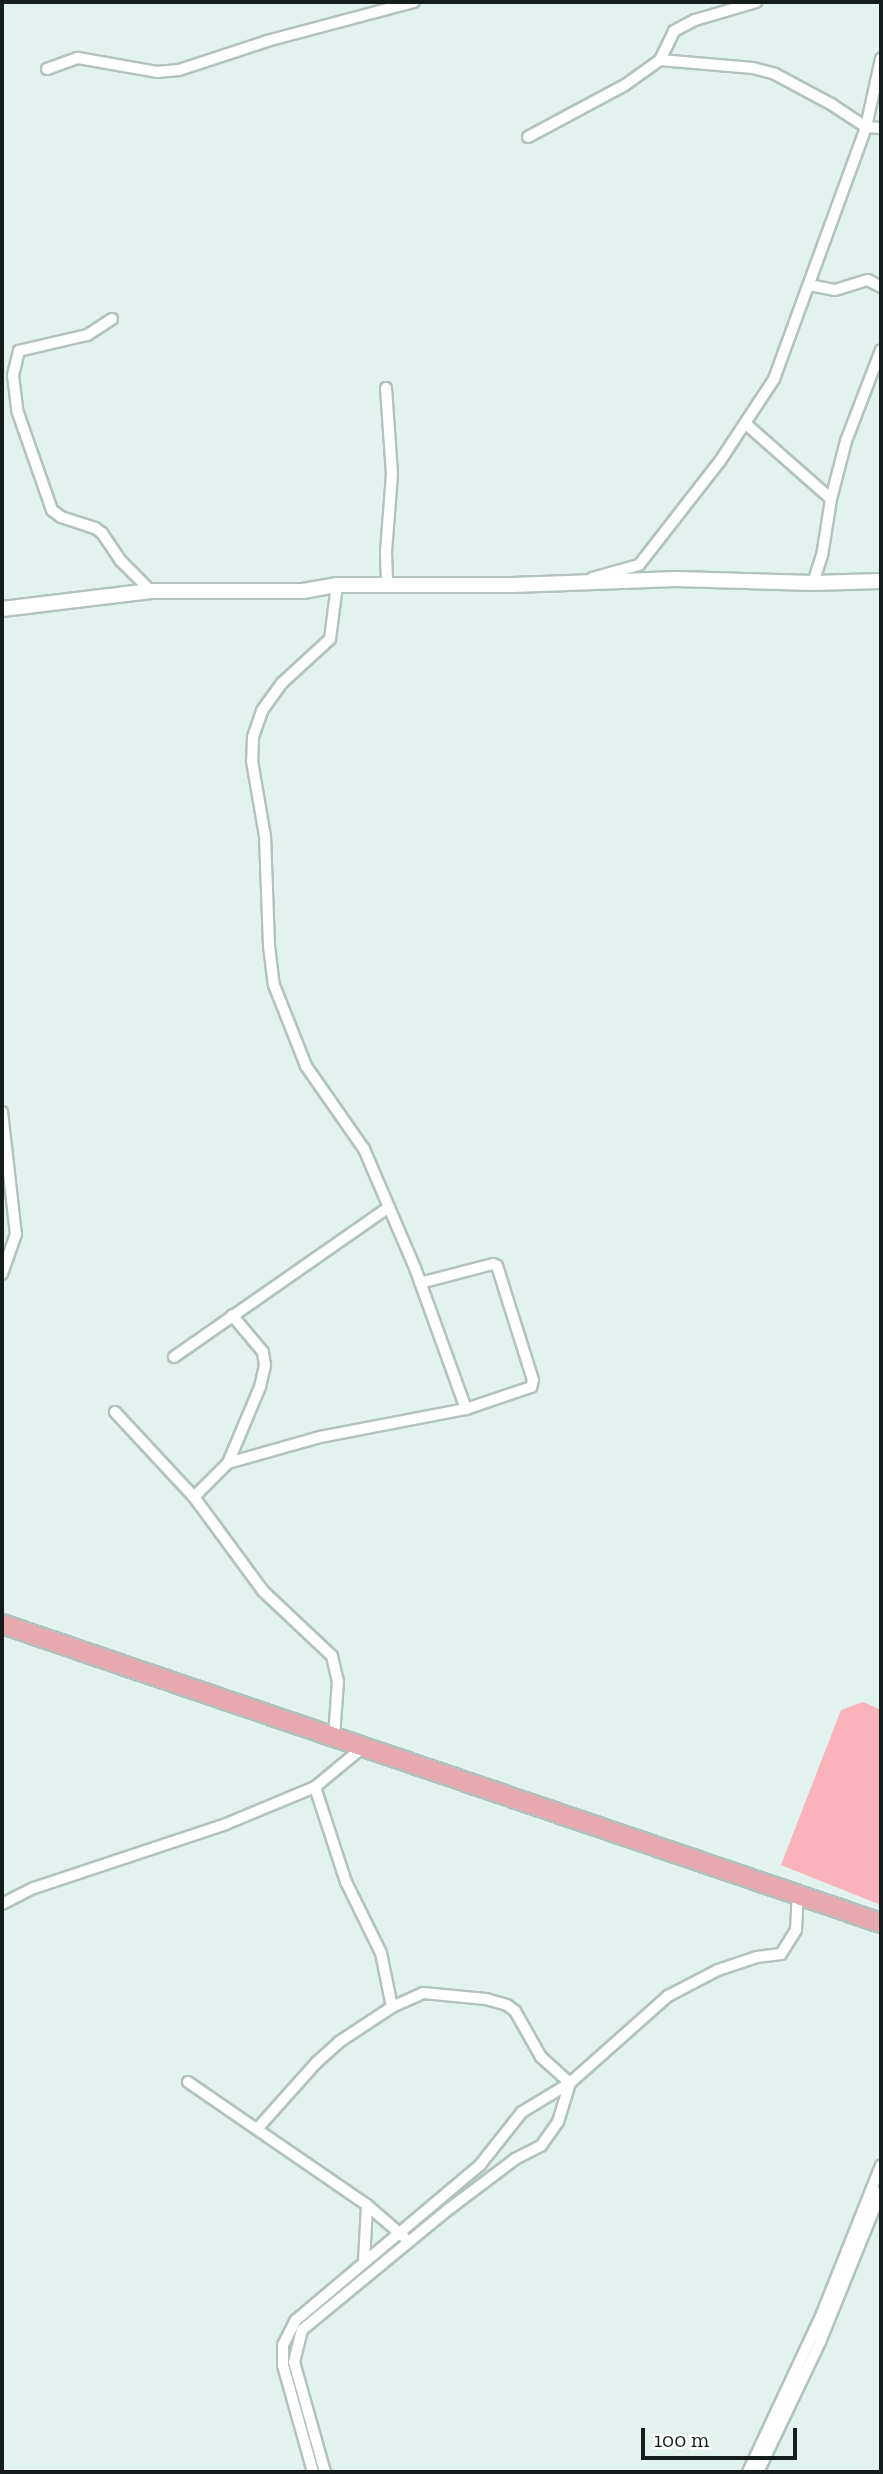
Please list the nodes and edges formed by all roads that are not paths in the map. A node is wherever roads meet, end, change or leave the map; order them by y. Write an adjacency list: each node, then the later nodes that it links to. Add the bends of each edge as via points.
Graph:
1 (414, 2): 5 (street, via 179,70 157,72 78,58)
2 (756, 2): 4 (street, via 674,31)
3 (881, 59): 6 (street)
4 (660, 60): 6 (street, via 775,74); 8 (street, via 625,85)
5 (47, 69)
6 (866, 127): 7 (street); 9 (street)
7 (881, 128)
8 (528, 137)
9 (809, 285): 10 (street, via 842,289 868,280); 14 (street, via 774,379)
10 (881, 286)
11 (112, 319): 21 (street, via 87,334 19,351 13,375 17,410 52,510 102,533 121,561)
12 (881, 350): 15 (street, via 853,419)
13 (386, 388): 20 (street, via 393,474)
14 (746, 424): 15 (street); 16 (street, via 639,565)
15 (831, 499): 18 (street, via 827,535)
16 (575, 581): 18 (street); 20 (street)
17 (881, 581): 18 (street)
18 (813, 583)
19 (337, 585): 20 (street); 21 (street, via 303,591); 24 (street, via 330,639 304,660 261,711 252,761 265,836 274,985 306,1066 364,1149)
20 (387, 587)
21 (151, 591): 22 (street)
22 (2, 609)
23 (2, 1112): 25 (street, via 16,1234)
24 (389, 1207): 26 (street); 27 (street)
25 (2, 1274)
26 (420, 1283): 29 (street); 29 (street, via 493,1264 500,1273 533,1380 525,1391)
27 (232, 1315): 28 (street); 31 (street, via 263,1352 265,1365)
28 (174, 1357)
29 (466, 1409): 31 (street, via 320,1437)
30 (115, 1412): 32 (street)
31 (228, 1463): 32 (street)
32 (194, 1497): 34 (street, via 263,1591 332,1656 338,1681)
33 (3, 1627): 34 (highway)
34 (334, 1737): 35 (highway)
35 (362, 1748): 36 (street); 37 (highway)
36 (315, 1787): 38 (street, via 226,1824 34,1888); 40 (street, via 346,1882 381,1953)
37 (798, 1892): 39 (highway); 42 (street, via 796,1930 782,1954 718,1970 668,1996)
38 (2, 1904)
39 (881, 1923)
40 (392, 2007): 42 (street, via 423,1993 507,2005 541,2057); 43 (street, via 317,2062)
41 (188, 2081): 43 (street)
42 (570, 2083): 44 (street, via 522,2112); 45 (street, via 551,2135 541,2146)
43 (257, 2129): 48 (street)
44 (498, 2143): 45 (street); 49 (street, via 450,2192)
45 (514, 2159): 50 (street)
46 (881, 2165): 56 (street, via 821,2316)
47 (881, 2192): 57 (street, via 820,2342)
48 (367, 2205): 49 (street); 51 (street)
49 (400, 2232): 50 (street); 51 (street)
50 (408, 2242): 52 (street)
51 (364, 2261): 52 (street)
52 (299, 2325): 53 (street, via 283,2345)
53 (289, 2364): 54 (street); 55 (street)
54 (313, 2472)
55 (325, 2472)
56 (748, 2472)
57 (758, 2472)

